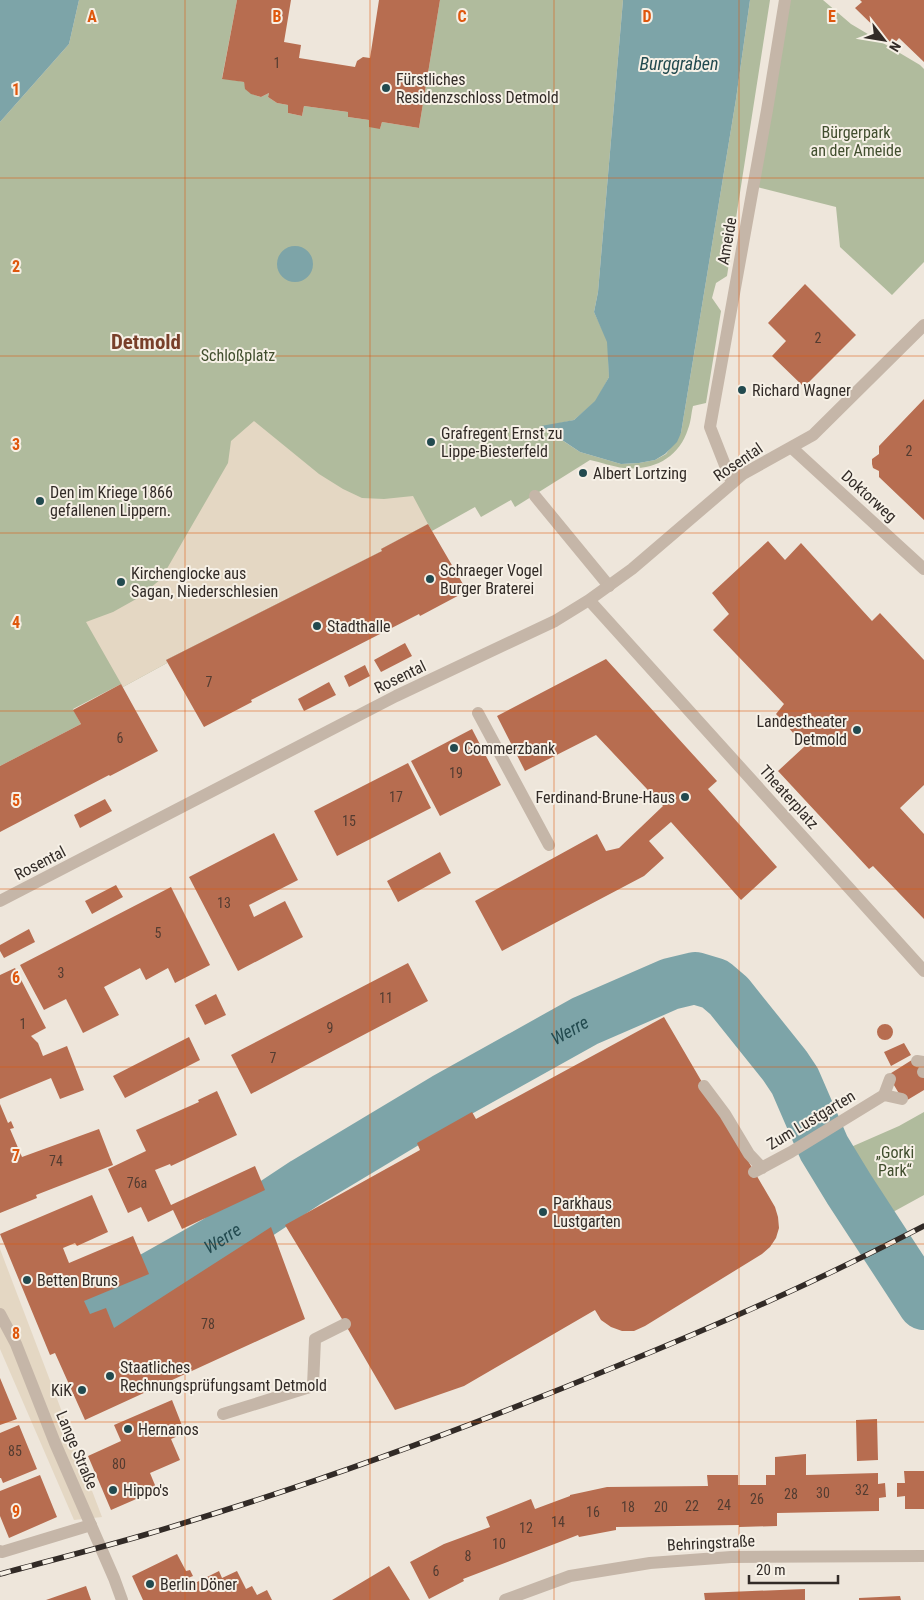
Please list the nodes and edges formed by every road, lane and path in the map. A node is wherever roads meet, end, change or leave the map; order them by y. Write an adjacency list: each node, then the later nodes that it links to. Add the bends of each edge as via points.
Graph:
1 (784, 0): 4 (street, Ameide, via 710,427)
2 (924, 325): 3 (street, Rosental, via 832,417)
3 (792, 448): 4 (street, Rosental); 6 (street, Doktorweg)
4 (732, 483): 7 (street, Rosental)
5 (535, 496): 7 (street)
6 (924, 568)
7 (609, 586): 8 (street, Rosental)
8 (589, 600): 11 (street, Rosental, via 554,621 396,696); 12 (street, Theaterplatz)
9 (478, 713): 10 (street)
10 (549, 845)
11 (0, 901)
12 (924, 970)
13 (704, 1086): 14 (street, Zum Lustgarten, via 725,1114 758,1170)
14 (884, 1094): 14 (street, via 896,1089)
15 (0, 1314): 18 (street, Lange Straße, via 16,1344)
16 (345, 1324): 17 (street, via 315,1339 312,1386)
17 (223, 1414)
18 (91, 1525): 19 (street); 21 (street, Lange Straße)
19 (0, 1551)
20 (924, 1556): 22 (street, Behringstraße, via 731,1557 650,1562 570,1576)
21 (122, 1600)
22 (505, 1600)

